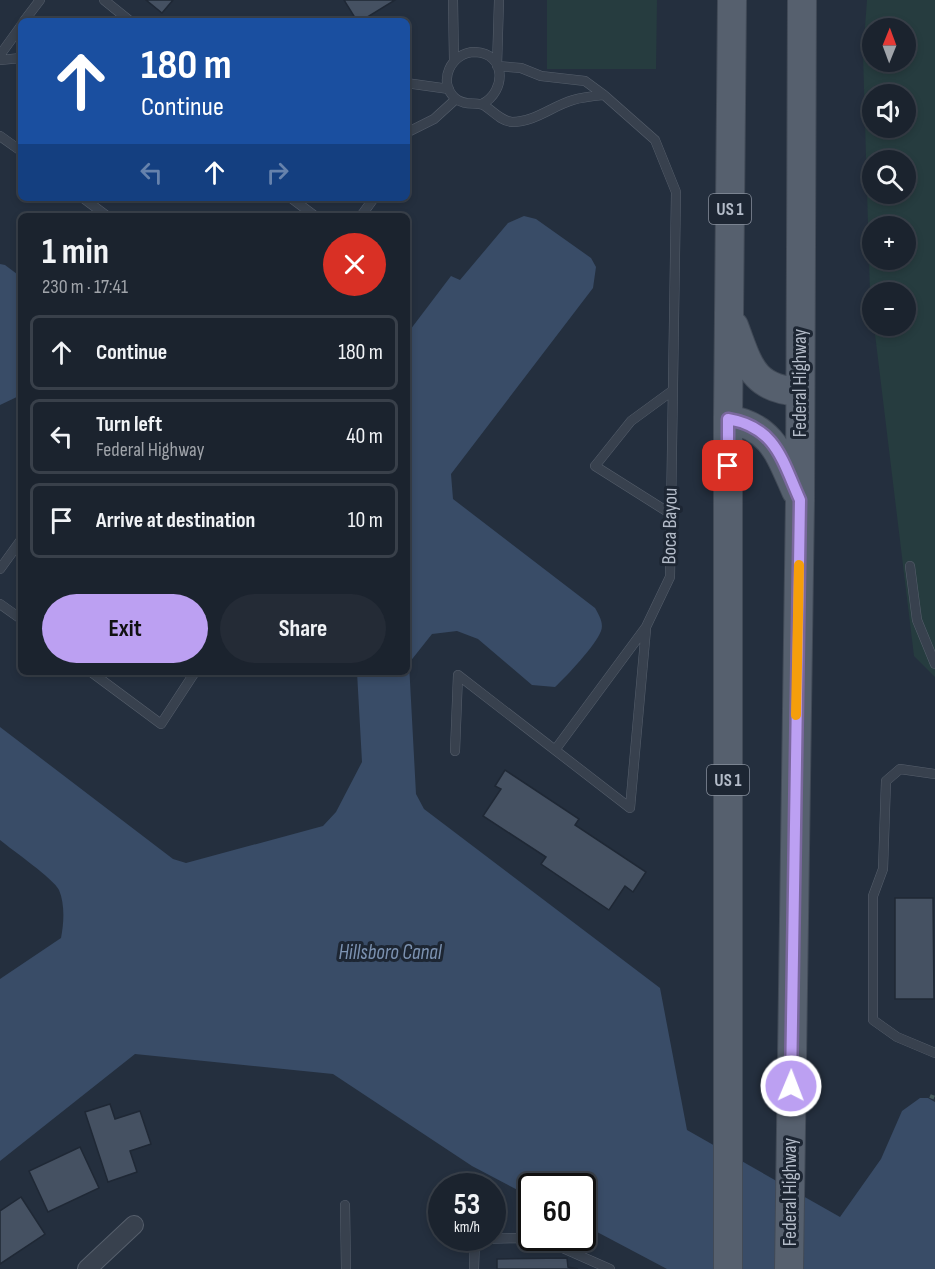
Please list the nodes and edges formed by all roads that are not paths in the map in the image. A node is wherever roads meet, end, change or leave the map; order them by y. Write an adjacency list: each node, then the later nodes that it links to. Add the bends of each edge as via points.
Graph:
1 (40, 0): 7 (lane)
2 (104, 0): 8 (lane)
3 (453, 0): 13 (lane)
4 (499, 0): 14 (lane)
5 (732, 0): 29 (main road, US 1)
6 (802, 0): 31 (main road, Federal Highway)
7 (26, 18)
8 (126, 18)
9 (18, 30): 10 (lane)
10 (0, 55)
11 (18, 58): 12 (lane)
12 (0, 60)
13 (454, 61): 14 (lane, Boca Bayou, via 477,52); 16 (lane, via 447,76)
14 (497, 66): 17 (lane, Boca Bayou, via 585,81); 19 (lane, via 500,84 496,93)
15 (410, 83): 16 (lane)
16 (449, 88): 18 (lane)
17 (604, 95): 19 (lane, via 573,100 528,120 510,122); 30 (lane, Boca Bayou, via 655,140 676,192)
18 (456, 99): 19 (lane); 20 (lane, via 434,119)
19 (482, 104)
20 (410, 131)
21 (0, 136): 22 (lane)
22 (18, 149)
23 (87, 201): 26 (lane)
24 (295, 201): 27 (lane)
25 (373, 201): 28 (lane)
26 (103, 213)
27 (311, 213)
28 (363, 213)
29 (728, 313): 31 (main road, via 751,371 765,384); 32 (main road, US 1)
30 (672, 391): 34 (lane, Boca Bayou); 34 (lane, via 631,421 595,466)
31 (800, 392): 33 (main road, Federal Highway)
32 (728, 419): 33 (main road, via 759,429 776,447); 54 (main road, US 1)
33 (800, 500): 55 (main road, Federal Highway)
34 (671, 514): 40 (lane, Boca Bayou, via 669,577)
35 (18, 544): 37 (lane)
36 (910, 566): 41 (lane, via 917,620)
37 (0, 569)
38 (0, 604): 39 (lane)
39 (18, 617)
40 (646, 627): 44 (lane, Boca Bayou); 44 (lane, via 630,808)
41 (935, 664)
42 (95, 675): 43 (lane, via 161,724)
43 (193, 675)
44 (555, 750): 45 (lane, via 458,675)
45 (455, 752)
46 (935, 774): 47 (lane, via 900,769 886,781 883,869 873,896 873,1020 897,1037)
47 (935, 1053)
48 (345, 1205): 51 (lane)
49 (134, 1225): 50 (street)
50 (87, 1269)
51 (346, 1269)
52 (474, 1269): 53 (lane, via 475,1239 524,1238 558,1246)
53 (610, 1269)
54 (728, 1269)
55 (789, 1269)

